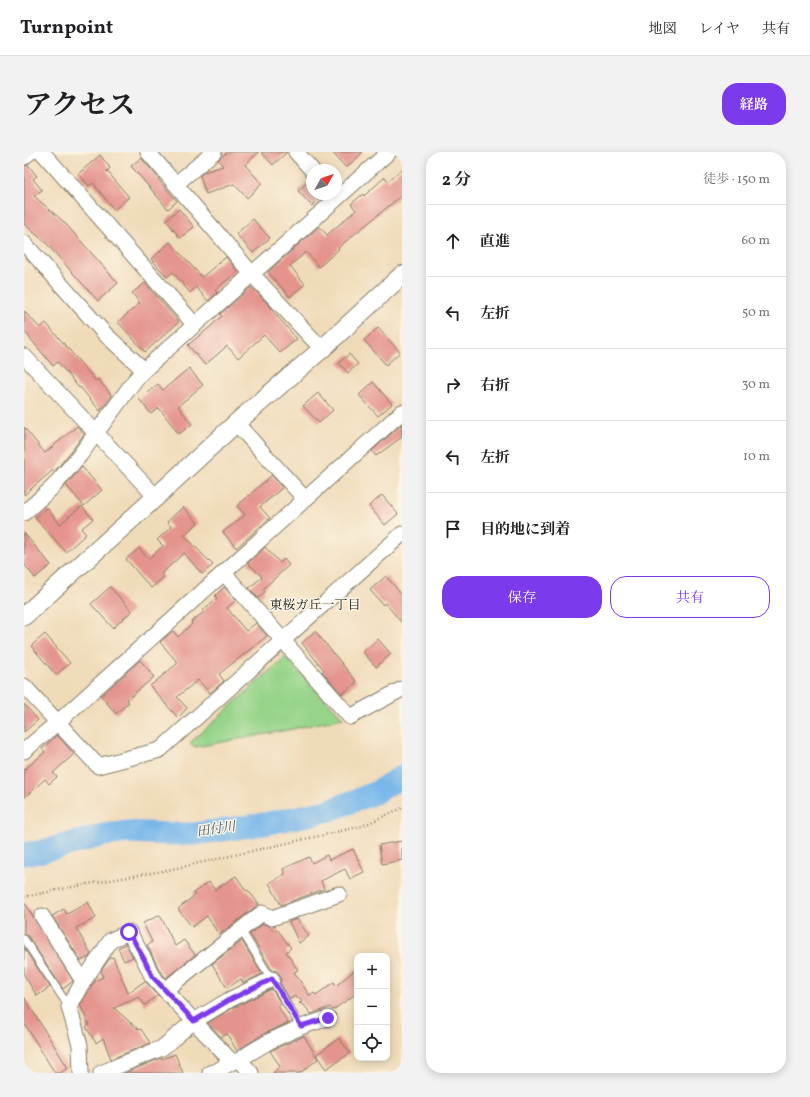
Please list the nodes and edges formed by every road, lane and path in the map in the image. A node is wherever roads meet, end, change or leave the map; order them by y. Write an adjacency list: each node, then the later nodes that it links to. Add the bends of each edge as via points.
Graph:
1 (30, 152): 7 (street)
2 (42, 152): 15 (street)
3 (148, 152): 9 (street)
4 (214, 152): 9 (street)
5 (296, 152): 8 (street)
6 (389, 152): 10 (street)
7 (24, 157)
8 (307, 164)
9 (176, 184): 13 (street)
10 (342, 191)
11 (332, 200): 13 (street)
12 (24, 244): 18 (street, via 106,335)
13 (252, 274): 15 (street); 16 (street)
14 (402, 275): 16 (street)
15 (194, 324): 18 (street)
16 (322, 349): 20 (street)
17 (24, 356): 21 (street)
18 (144, 370): 21 (street)
19 (402, 412): 23 (street)
20 (236, 423): 22 (street); 23 (street)
21 (96, 434): 22 (street); 24 (street, via 53,487)
22 (156, 496): 27 (street)
23 (305, 499): 26 (street)
24 (24, 513)
25 (402, 534): 28 (street)
26 (224, 573): 28 (street); 31 (street)
27 (24, 616)
28 (284, 640): 30 (street, via 350,717); 31 (street, via 160,750 98,766)
29 (24, 686): 31 (street)
30 (402, 689)
31 (58, 722): 32 (street)
32 (24, 751)
33 (402, 808): 35 (path, via 362,826 323,836 168,870)
34 (339, 894): 37 (street, via 272,918 262,913)
35 (24, 897)
36 (42, 916): 40 (street)
37 (241, 930): 39 (lane); 41 (street)
38 (24, 939): 42 (lane)
39 (272, 979): 44 (street); 45 (lane)
40 (83, 981): 41 (street, via 111,940 129,932 152,976); 42 (street)
41 (165, 990): 44 (street)
42 (68, 1007): 48 (street, via 80,1045)
43 (328, 1018): 45 (street)
44 (194, 1021): 46 (street); 49 (street, via 162,1048)
45 (301, 1026): 46 (street)
46 (236, 1061): 47 (street); 50 (street)
47 (215, 1072)
48 (81, 1073)
49 (101, 1073)
50 (251, 1073)

